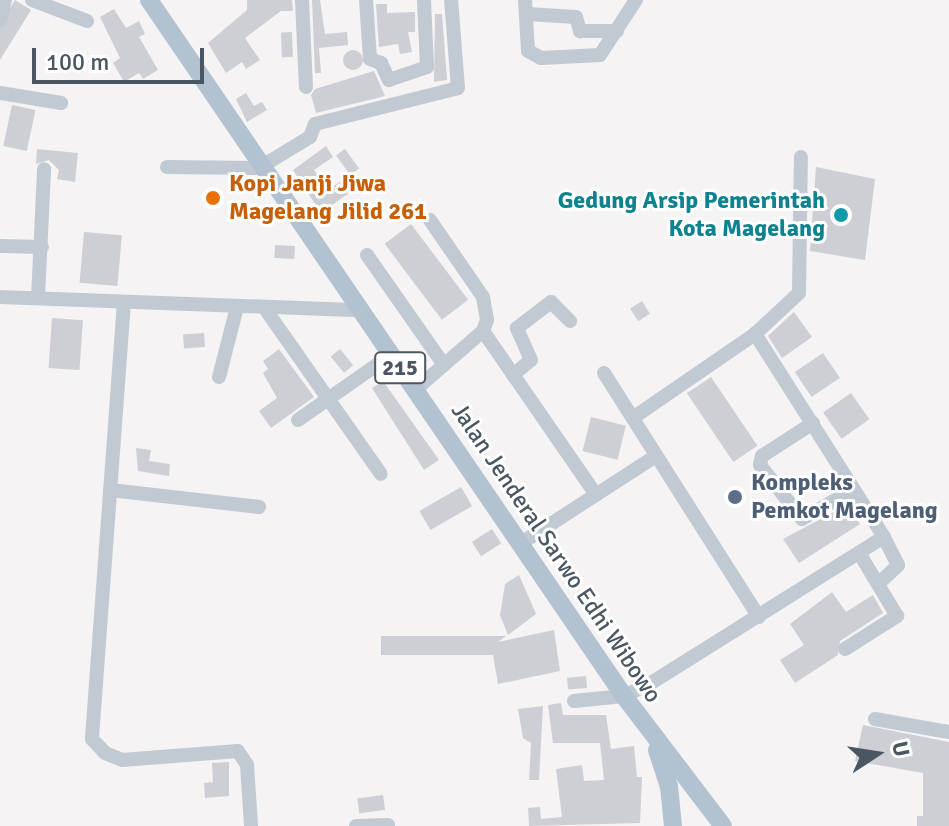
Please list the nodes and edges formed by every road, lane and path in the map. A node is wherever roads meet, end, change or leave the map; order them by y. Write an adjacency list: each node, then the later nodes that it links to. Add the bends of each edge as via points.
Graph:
1 (5, 0): 10 (street)
2 (32, 0): 11 (street)
3 (149, 0): 18 (main road, Jalan Jenderal Sarwo Edhi Wibowo / 215)
4 (302, 0): 13 (street)
5 (366, 0): 6 (street, via 370,59 382,64 389,80 427,67)
6 (424, 0)
7 (451, 0): 18 (street, via 459,87 315,124 310,137)
8 (636, 0): 12 (street)
9 (526, 7): 12 (street, via 576,17 580,31); 12 (street, via 528,51 541,58 597,57)
10 (0, 21)
11 (87, 21)
12 (617, 31)
13 (306, 87)
14 (0, 93): 15 (street)
15 (61, 103)
16 (801, 157): 32 (street, via 799,293)
17 (167, 167): 18 (street)
18 (259, 168): 29 (main road, Jalan Jenderal Sarwo Edhi Wibowo / 215)
19 (44, 169): 22 (street)
20 (430, 220): 31 (street, via 483,297)
21 (0, 246): 22 (street)
22 (42, 247): 25 (street)
23 (367, 255): 34 (street)
24 (0, 297): 25 (street)
25 (38, 298): 26 (street)
26 (124, 302): 27 (street); 45 (street)
27 (237, 307): 28 (street); 37 (street)
28 (266, 310): 29 (street); 39 (street)
29 (359, 310): 33 (main road, Jalan Jenderal Sarwo Edhi Wibowo / 215)
30 (570, 321): 36 (street, via 553,302 517,328 531,360)
31 (483, 331): 34 (street); 36 (street)
32 (755, 334): 40 (street); 42 (street)
33 (391, 355): 38 (main road, Jalan Jenderal Sarwo Edhi Wibowo / 215); 39 (street)
34 (444, 365): 38 (street)
35 (604, 373): 40 (street)
36 (513, 375): 47 (street)
37 (219, 377)
38 (415, 390): 50 (main road, Jalan Jenderal Sarwo Edhi Wibowo / 215)
39 (327, 399): 41 (street); 44 (street)
40 (633, 418): 43 (street)
41 (298, 420)
42 (813, 423): 46 (street); 46 (street, via 762,456 760,465 802,519)
43 (656, 456): 47 (street); 53 (street)
44 (381, 474)
45 (110, 490): 48 (street); 63 (street, via 92,739 105,753 122,760 238,751 247,765)
46 (853, 490): 49 (street)
47 (596, 495): 50 (street)
48 (259, 507)
49 (884, 537): 51 (street); 52 (street, via 898,565)
50 (523, 542): 55 (main road, Jalan Jenderal Sarwo Edhi Wibowo / 215)
51 (861, 556): 52 (street); 53 (street)
52 (879, 583): 54 (street, via 897,618)
53 (759, 617): 55 (street)
54 (845, 649)
55 (624, 696): 56 (street); 59 (main road, Jalan Jenderal Sarwo Edhi Wibowo / 215)
56 (574, 701)
57 (875, 719): 58 (street)
58 (949, 732)
59 (653, 736): 60 (main road, Jalan Jenderal Sarwo Edhi Wibowo / 215); 61 (main road, Jalan Jenderal Sarwo Edhi Wibowo / 215, via 669,786)
60 (704, 800): 61 (main road, 215, via 686,802); 65 (main road, Jalan Jenderal Sarwo Edhi Wibowo / 215)
61 (673, 823)
62 (388, 825): 64 (street)
63 (251, 826)
64 (356, 826)
65 (723, 826)

